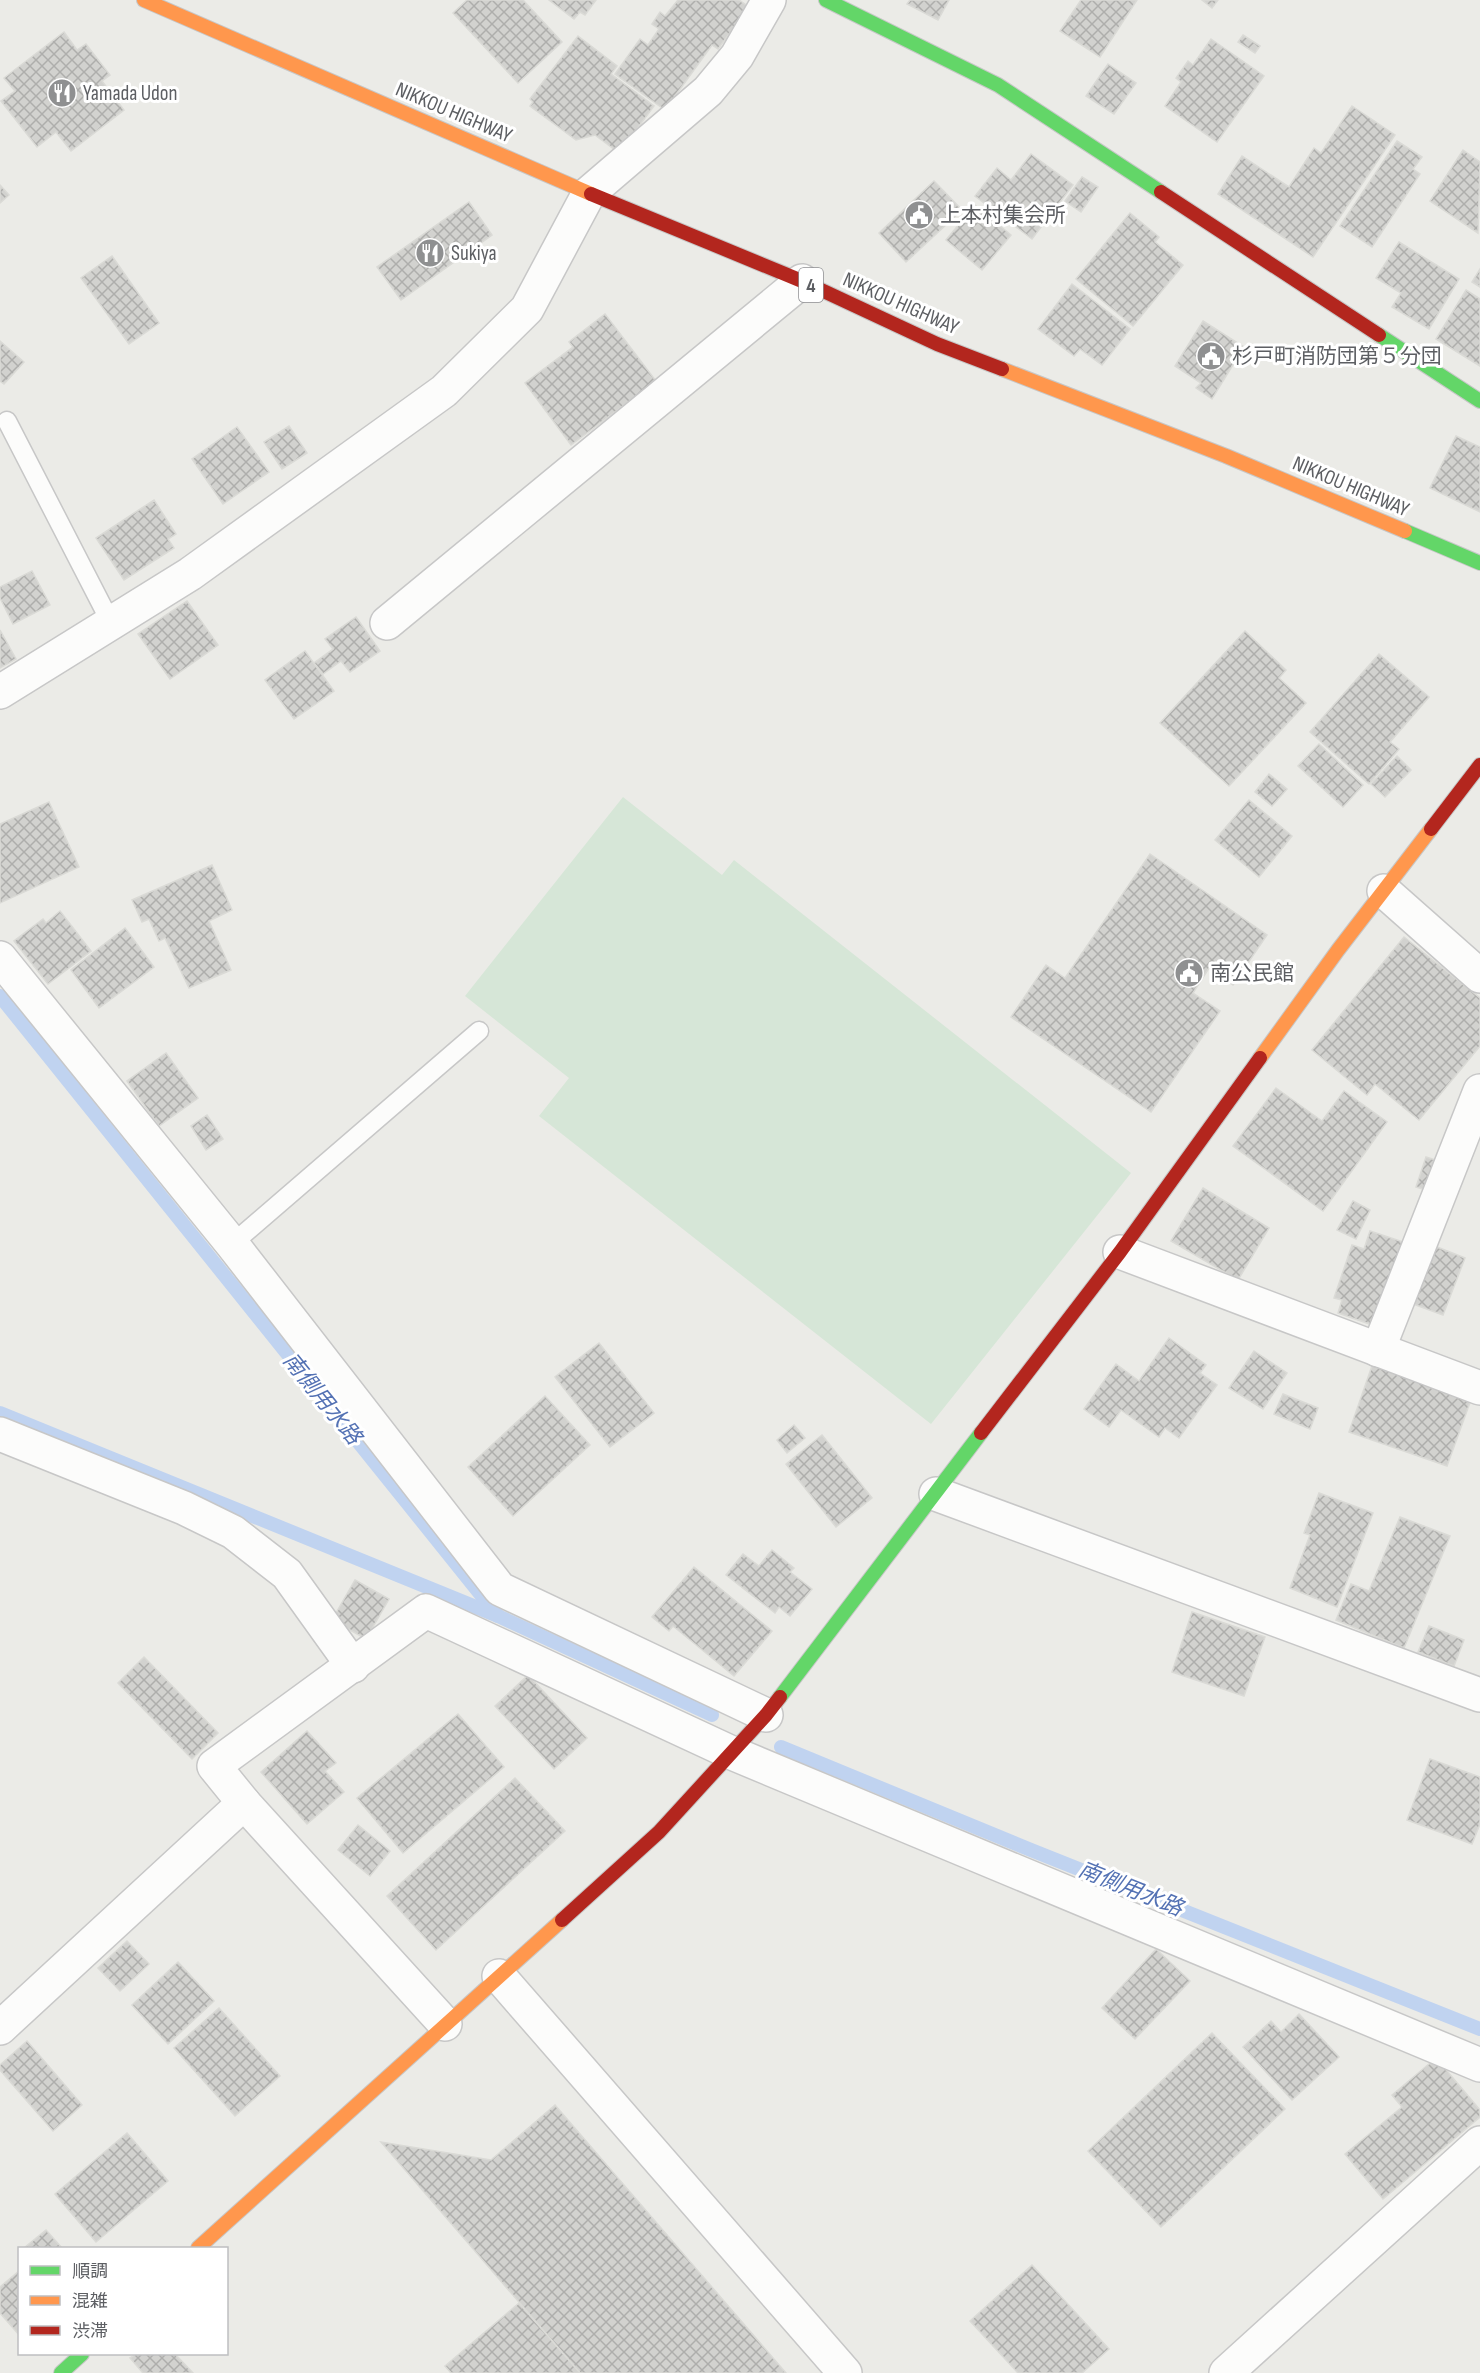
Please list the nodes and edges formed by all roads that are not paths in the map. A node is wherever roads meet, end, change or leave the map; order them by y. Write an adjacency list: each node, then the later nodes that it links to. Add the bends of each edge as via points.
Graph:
1 (144, 0): 4 (main road, NIKKOU HIGHWAY / 4)
2 (769, 0): 4 (street, via 737,56 708,91)
3 (826, 0): 6 (main road, via 998,85)
4 (589, 193): 5 (main road, NIKKOU HIGHWAY / 4); 9 (street, via 527,309 444,391 190,574)
5 (802, 281): 8 (main road, NIKKOU HIGHWAY / 4, via 937,344 1226,456); 10 (street)
6 (1480, 401)
7 (7, 422): 9 (lane)
8 (1480, 563)
9 (111, 622): 11 (street)
10 (387, 623)
11 (0, 692)
12 (1480, 765): 13 (main road)
13 (1383, 891): 15 (street); 19 (main road)
14 (0, 958): 18 (street)
15 (1480, 976)
16 (479, 1031): 18 (lane)
17 (1480, 1091): 20 (street)
18 (232, 1244): 26 (street, via 500,1589)
19 (1120, 1252): 20 (street); 23 (main road)
20 (1378, 1350): 21 (street)
21 (1480, 1388)
22 (0, 1434): 24 (street, via 234,1532 287,1574)
23 (936, 1494): 25 (street); 26 (main road)
24 (353, 1666): 27 (street, via 426,1611); 28 (street, via 214,1766)
25 (1480, 1695)
26 (766, 1715): 27 (main road)
27 (732, 1753): 29 (main road, via 659,1832); 32 (street)
28 (244, 1803): 30 (street); 31 (street)
29 (499, 1976): 30 (main road); 37 (street)
30 (445, 2024): 34 (main road)
31 (0, 2028)
32 (1480, 2065)
33 (1480, 2143): 38 (street)
34 (199, 2247)
35 (81, 2355): 36 (main road)
36 (61, 2373)
37 (845, 2373)
38 (1226, 2373)

